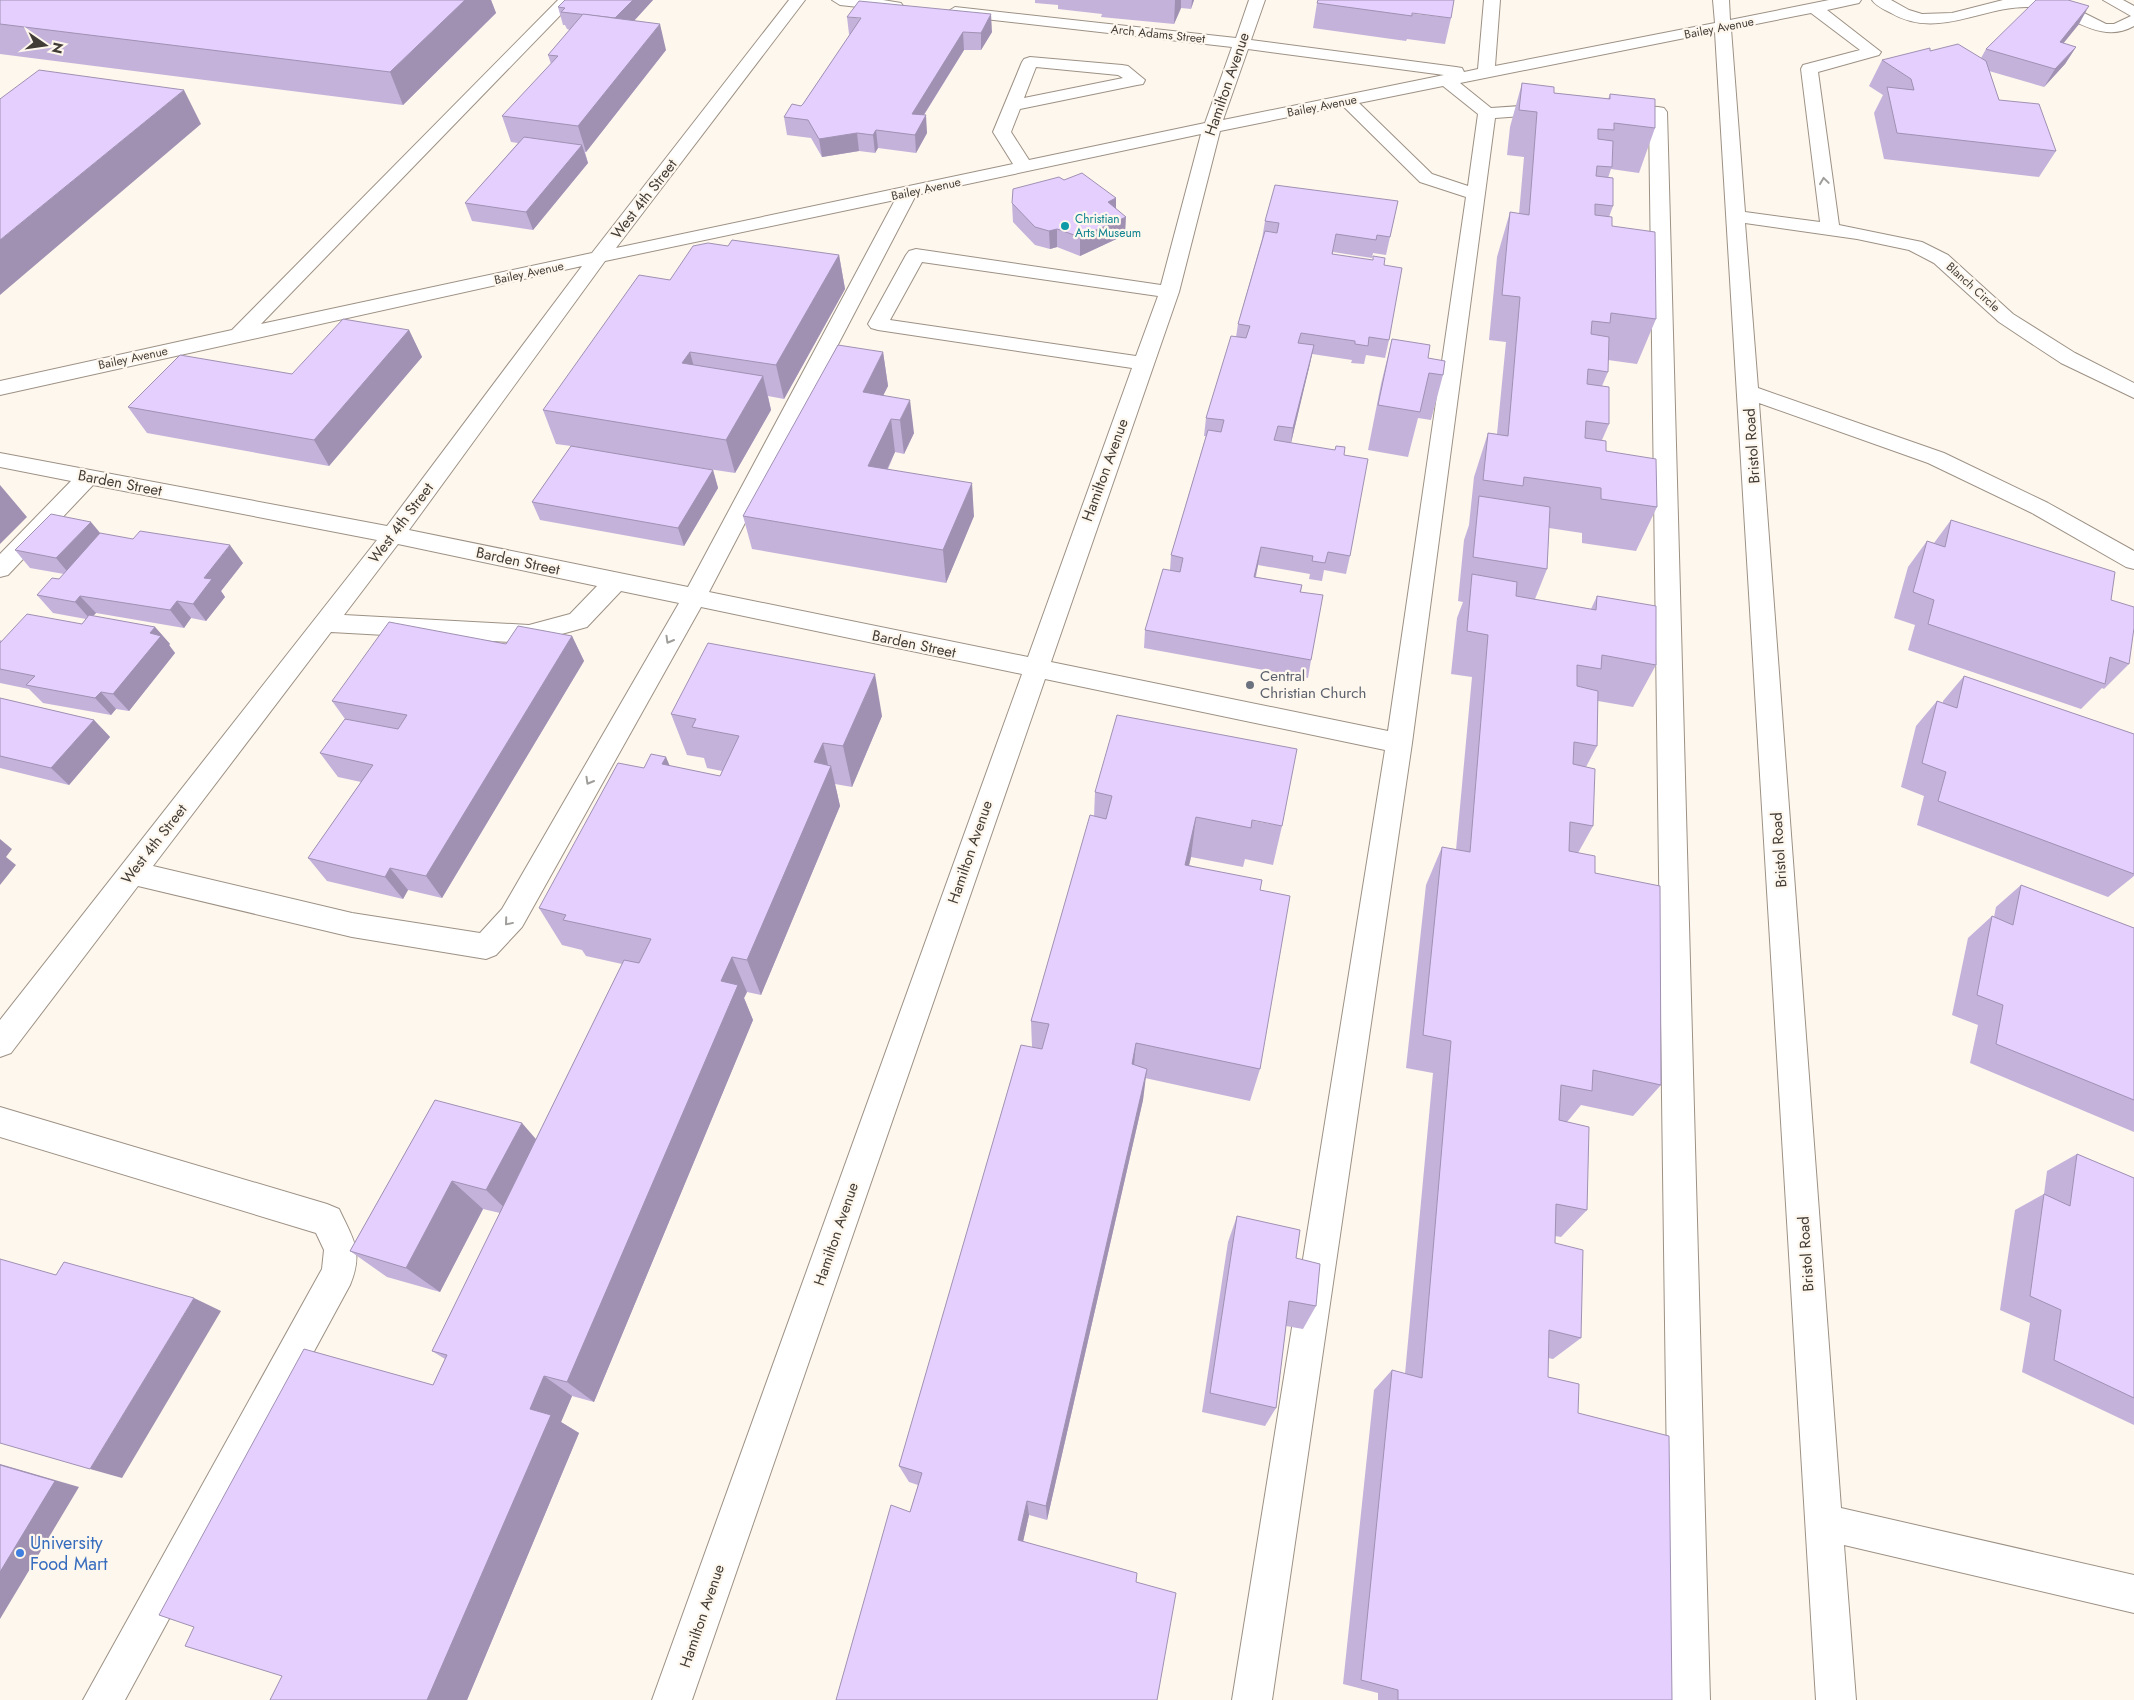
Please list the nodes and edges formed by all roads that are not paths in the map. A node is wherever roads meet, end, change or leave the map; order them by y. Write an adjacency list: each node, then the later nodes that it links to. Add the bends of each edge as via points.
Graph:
1 (567, 0): 30 (street)
2 (797, 0): 28 (street, West 4th Street)
3 (840, 0): 10 (street)
4 (1257, 0): 16 (street, Hamilton Avenue)
5 (1492, 0): 17 (street)
6 (1721, 0): 15 (street, Bristol Road)
7 (1853, 0): 11 (street, Bailey Avenue)
8 (1880, 0): 14 (street, via 1906,15 1924,19 1941,20 2003,4 2025,2 2064,9 2101,28 2115,29)
9 (2111, 0): 13 (street)
10 (906, 7)
11 (1814, 8): 15 (street, Bailey Avenue); 27 (street, one-way to 11, via 1809,69 1873,52)
12 (935, 10): 16 (street, Arch Adams Street, via 1024,13)
13 (2134, 12)
14 (2134, 20)
15 (1723, 28): 17 (street, Bailey Avenue); 26 (street, Bristol Road)
16 (1240, 43): 17 (street, Arch Adams Street); 22 (street, Hamilton Avenue)
17 (1480, 73): 18 (street, Bailey Avenue)
18 (1446, 80): 19 (street, Bailey Avenue); 21 (street)
19 (1347, 102): 22 (street, Bailey Avenue); 25 (street, via 1426,178)
20 (1013, 105): 20 (street, via 1030,62 1122,70 1137,80); 23 (street, via 1002,132)
21 (1488, 113): 25 (street); 53 (street, via 1580,108 1658,112)
22 (1212, 128): 23 (street, Bailey Avenue); 29 (street, Hamilton Avenue)
23 (1025, 168): 24 (street, Bailey Avenue)
24 (908, 193): 28 (street, Bailey Avenue); 41 (street)
25 (1477, 195): 44 (street)
26 (1736, 216): 27 (street, Blanch Circle); 34 (street, Bristol Road)
27 (1830, 229): 33 (street, Blanch Circle, via 1915,246 1941,259 2006,318 2068,358)
28 (598, 258): 30 (street, Bailey Avenue); 37 (street, West 4th Street)
29 (1168, 292): 31 (street, Hamilton Avenue); 31 (street, via 916,255 878,324)
30 (239, 335): 32 (street, Bailey Avenue)
31 (1143, 363): 43 (street, Hamilton Avenue)
32 (0, 388)
33 (2134, 391)
34 (1748, 392): 38 (street, via 1936,458 2040,508); 48 (street, Bristol Road)
35 (0, 460): 36 (street, Barden Street)
36 (88, 477): 37 (street, Barden Street); 39 (street)
37 (393, 535): 40 (street, Barden Street); 42 (street, West 4th Street)
38 (2134, 561)
39 (0, 569)
40 (616, 582): 41 (street, Barden Street); 42 (street, via 578,621 529,634)
41 (694, 598): 43 (street, Barden Street); 45 (street, one-way to 45, via 512,918 486,946 352,925)
42 (325, 623): 45 (street, West 4th Street)
43 (1034, 669): 44 (street, Barden Street); 51 (street, Hamilton Avenue)
44 (1399, 743): 52 (street)
45 (131, 873): 46 (street, West 4th Street)
46 (0, 1044)
47 (0, 1122): 50 (street, via 327,1220 341,1249 338,1273)
48 (1824, 1522): 49 (street); 54 (street, Bristol Road)
49 (2134, 1594)
50 (103, 1700)
51 (672, 1700)
52 (1252, 1700)
53 (1690, 1700)
54 (1836, 1700)

